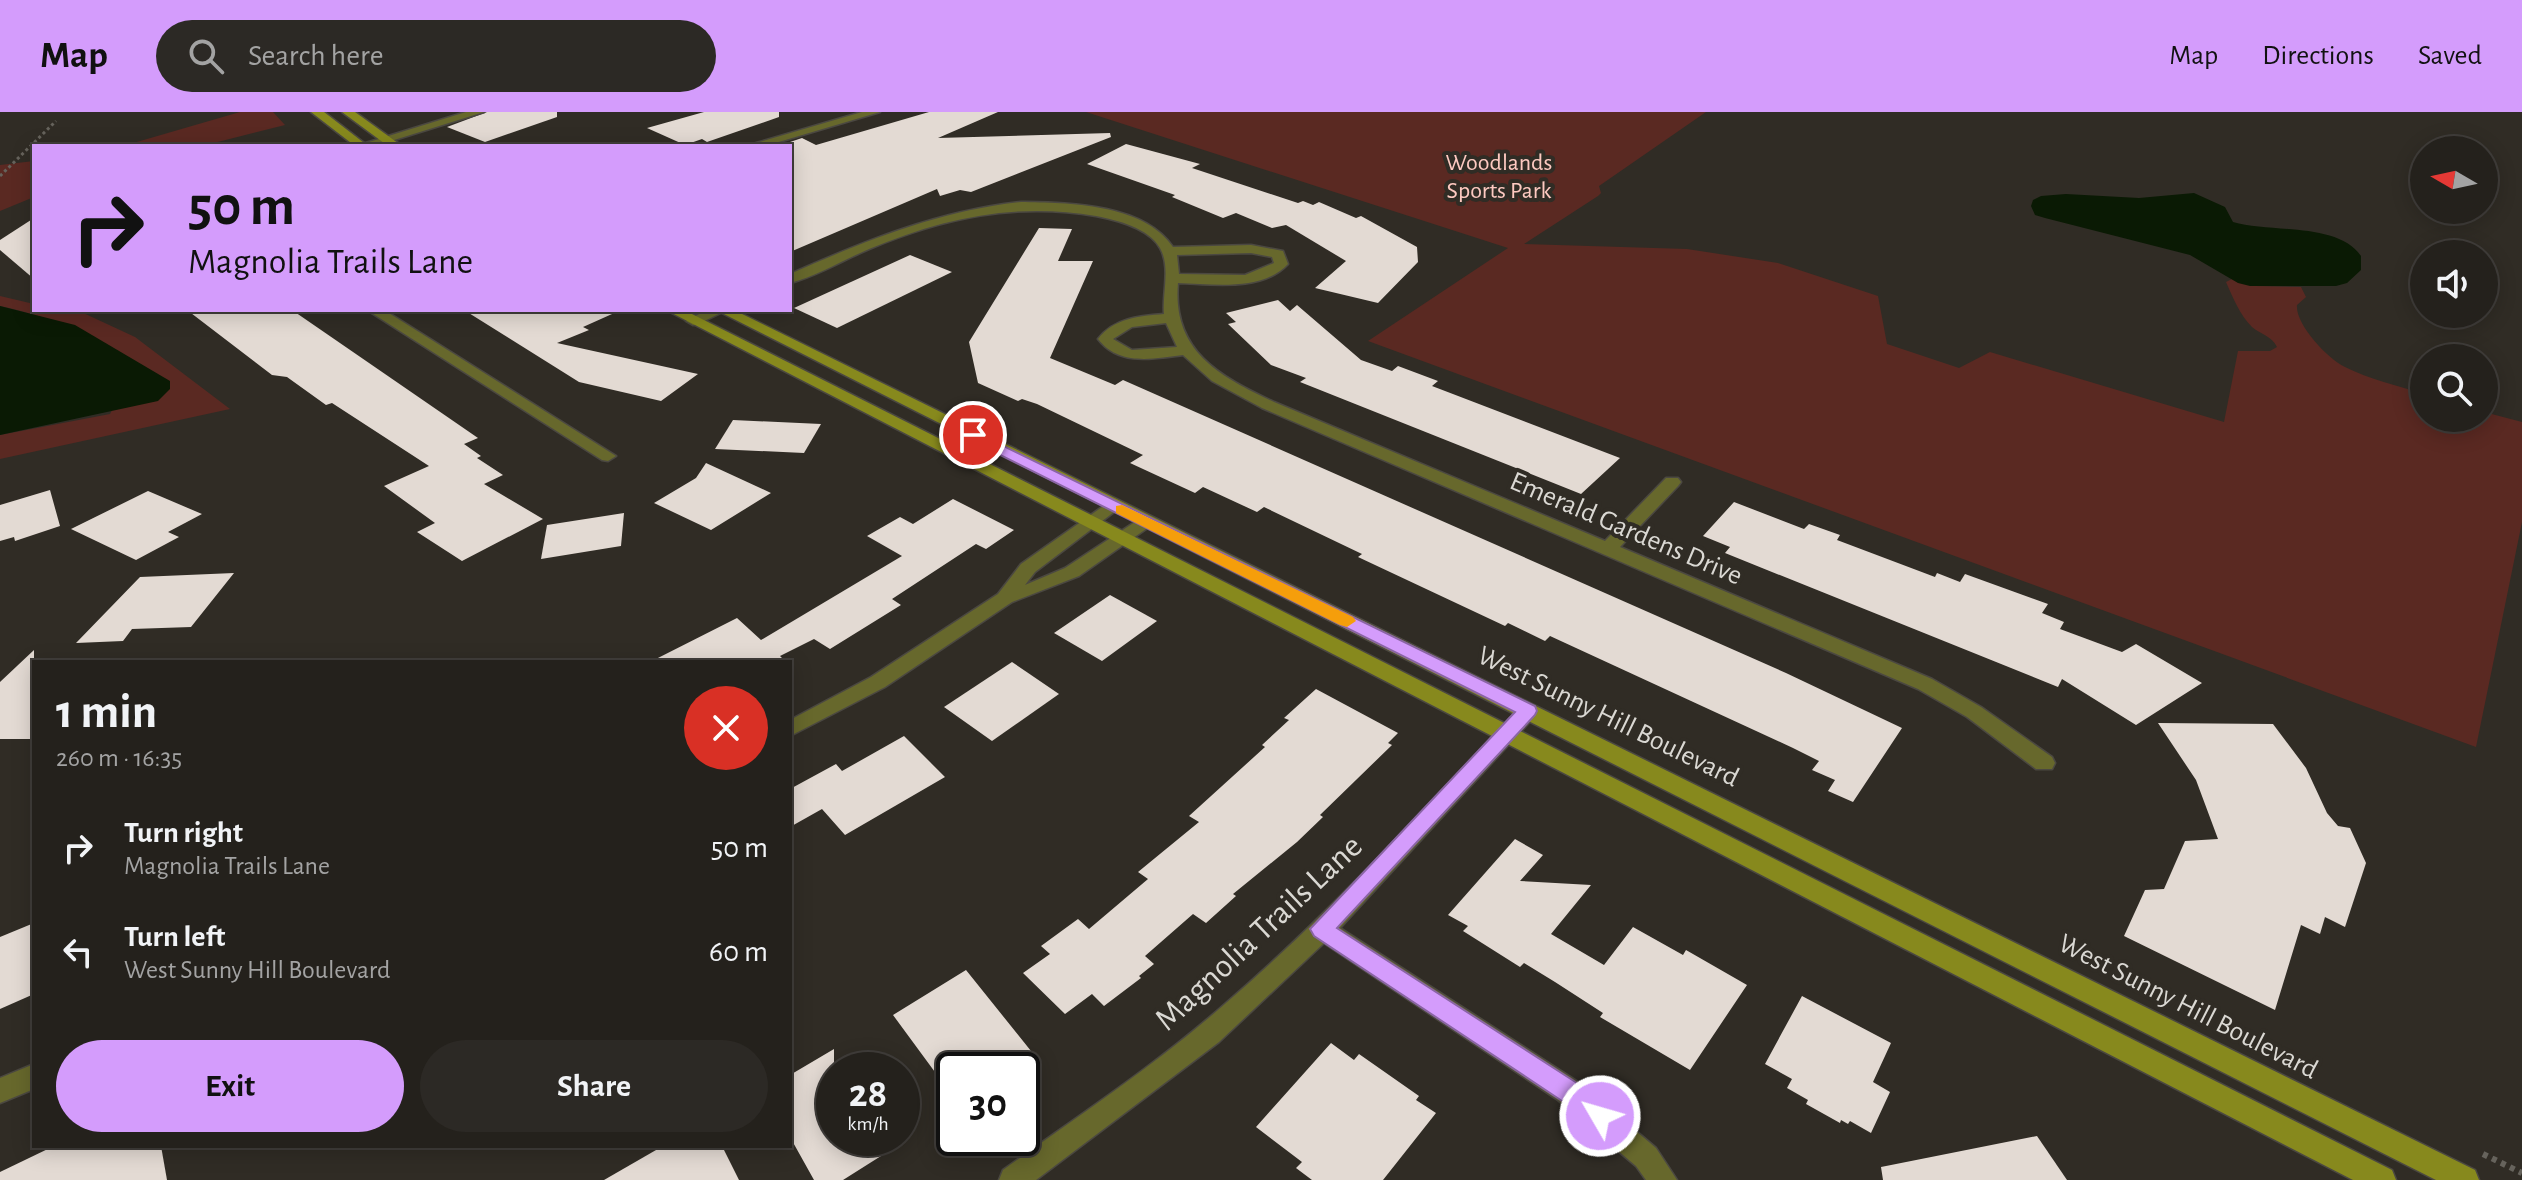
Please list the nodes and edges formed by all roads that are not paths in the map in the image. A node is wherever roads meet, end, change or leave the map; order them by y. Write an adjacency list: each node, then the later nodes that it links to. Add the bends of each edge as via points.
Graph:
1 (317, 112): 6 (street)
2 (348, 112): 5 (street)
3 (478, 112): 5 (street)
4 (874, 112): 7 (street)
5 (391, 143)
6 (359, 144)
7 (759, 144)
8 (1168, 251): 9 (street, via 1134,223 1059,199 926,222); 10 (street, Emerald Gardens Drive); 10 (street, via 1251,249 1278,254 1281,264 1274,272 1254,277)
9 (792, 278)
10 (1172, 278): 15 (street, Emerald Gardens Drive)
11 (377, 312): 18 (street)
12 (677, 312): 16 (street)
13 (717, 312): 16 (street)
14 (726, 312): 20 (street, West Sunny Hill Boulevard)
15 (1172, 318): 17 (street, Emerald Gardens Drive); 17 (street, via 1127,322 1105,339 1122,353)
16 (693, 321): 22 (street)
17 (1185, 350): 24 (street, Emerald Gardens Drive, via 1247,395)
18 (608, 456)
19 (1672, 482): 24 (street)
20 (1112, 505): 21 (street, West Sunny Hill Boulevard); 22 (street)
21 (1147, 522): 23 (street); 26 (street, West Sunny Hill Boulevard)
22 (1090, 523): 23 (street); 25 (street, via 1028,568)
23 (1122, 539): 25 (street, via 1050,583); 28 (street)
24 (1607, 550): 29 (street, Emerald Gardens Drive, via 1925,684)
25 (1005, 598): 27 (street, via 878,682)
26 (1528, 711): 28 (street, Magnolia Trails Lane); 36 (street, West Sunny Hill Boulevard)
27 (792, 728)
28 (1504, 736): 30 (street, Magnolia Trails Lane); 35 (street)
29 (2044, 763)
30 (1322, 929): 33 (street, Magnolia Trails Lane, via 1235,1012); 34 (street, via 1568,1091 1646,1157)
31 (32, 1077): 32 (street)
32 (0, 1091)
33 (1013, 1180)
34 (1663, 1180)
35 (2382, 1180)
36 (2465, 1180)

